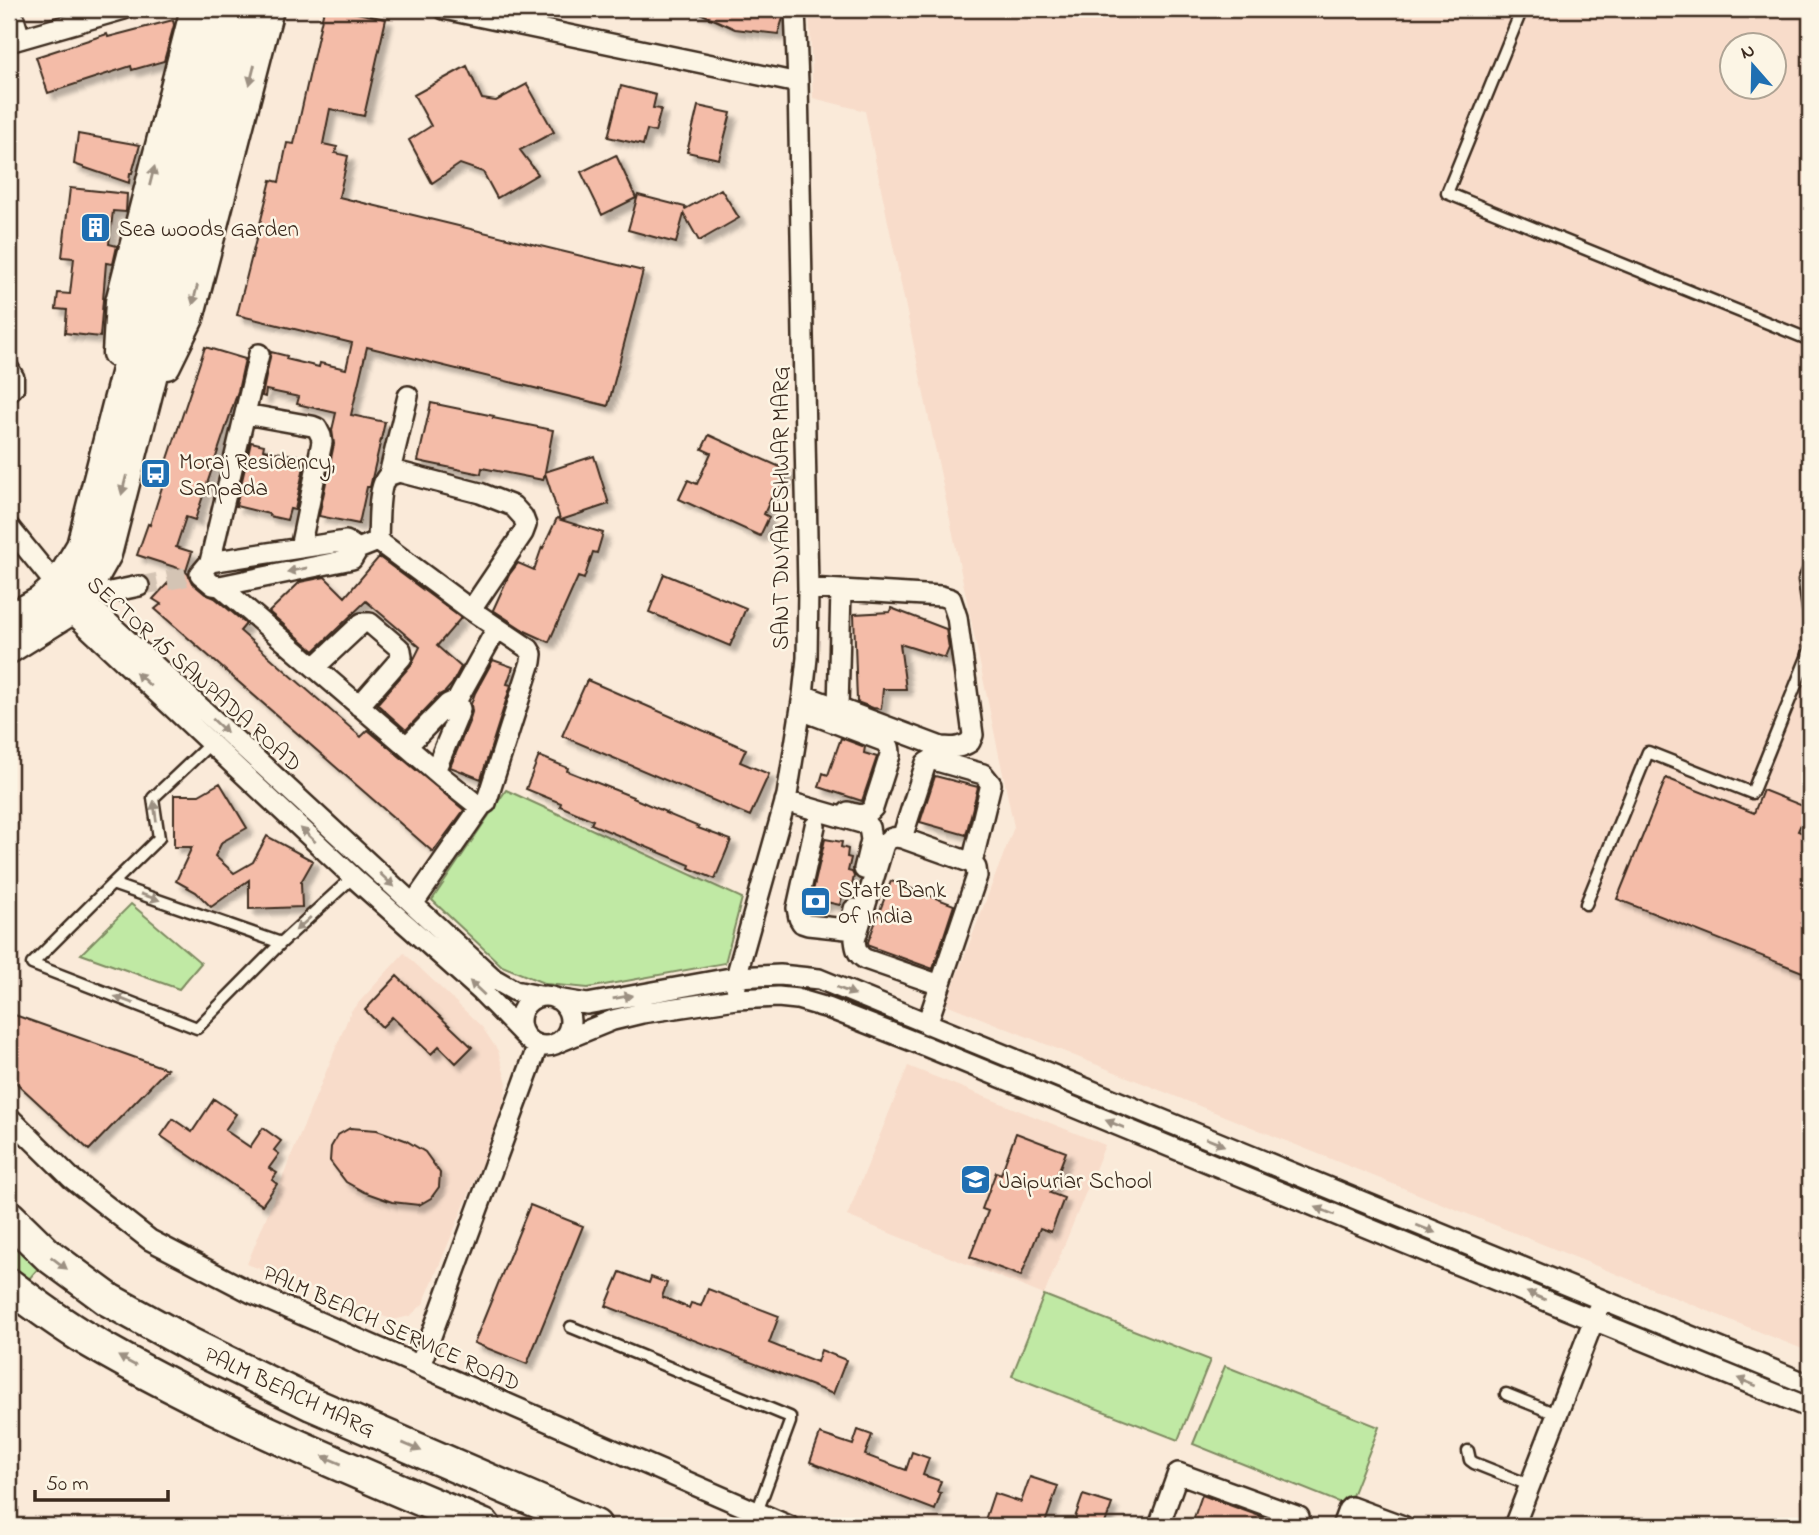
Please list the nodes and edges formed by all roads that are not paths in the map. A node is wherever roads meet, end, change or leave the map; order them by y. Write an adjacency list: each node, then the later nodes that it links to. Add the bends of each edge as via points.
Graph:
1 (11, 9): 10 (street)
2 (124, 9): 10 (street)
3 (195, 9): 19 (main road, one-way to 3, via 120,302)
4 (218, 9): 12 (main road)
5 (246, 9): 12 (main road)
6 (269, 9): 19 (main road, one-way to 19, via 189,318)
7 (444, 9): 11 (street)
8 (795, 9): 11 (street, SANT DNYANESHWAR MARG)
9 (1522, 9): 13 (lane, via 1447,193)
10 (14, 40)
11 (798, 83): 30 (street, SANT DNYANESHWAR MARG)
12 (154, 310): 19 (main road)
13 (1810, 340)
14 (259, 354): 18 (street)
15 (9, 360): 17 (lane, via 18,376 18,389)
16 (408, 396): 20 (street)
17 (9, 398)
18 (244, 414): 23 (street, via 312,426 321,436); 25 (street)
19 (128, 415): 27 (main road, via 81,546); 32 (main road, one-way to 32, via 107,554)
20 (389, 475): 22 (street, via 381,492); 33 (street, via 399,472 480,493 513,506 523,517 523,533)
21 (9, 527): 27 (street)
22 (378, 541): 24 (street); 33 (street)
23 (300, 548): 24 (street, via 346,541); 25 (street)
24 (358, 549): 29 (street, one-way to 29, via 352,559)
25 (210, 562): 29 (street, via 200,575)
26 (1810, 566): 35 (lane, via 1804,580)
27 (57, 586): 32 (street, SECTOR 15 SANPADA ROAD); 34 (main road)
28 (139, 586): 32 (street)
29 (220, 586): 41 (street)
30 (808, 588): 31 (street); 39 (street, SANT DNYANESHWAR MARG)
31 (841, 590): 40 (street); 45 (street, via 951,599 973,734 963,746 941,747)
32 (76, 605): 37 (main road); 46 (street, SECTOR 15 SANPADA ROAD, one-way to 32); 56 (street, SECTOR 15 SANPADA ROAD, one-way to 56)
33 (471, 610): 36 (street)
34 (9, 620)
35 (1810, 623)
36 (497, 628): 42 (street); 50 (street, via 532,654)
37 (9, 649)
38 (1810, 650): 57 (lane, via 1752,793 1648,751)
39 (807, 658): 40 (street); 43 (street, SANT DNYANESHWAR MARG)
40 (839, 660): 45 (street)
41 (315, 667): 44 (street); 44 (street, via 362,623 370,624 398,647 402,657)
42 (457, 700): 47 (street, via 447,704); 48 (street, via 460,709)
43 (802, 702): 45 (street); 49 (street, SANT DNYANESHWAR MARG); 49 (street, via 888,744 890,755 869,813 860,816)
44 (359, 706): 47 (street)
45 (838, 708)
46 (211, 743): 54 (street, SECTOR 15 SANPADA ROAD, one-way to 46); 55 (lane, one-way to 46, via 159,838 153,798)
47 (407, 746): 48 (street)
48 (435, 771): 50 (street)
49 (786, 798): 51 (street, via 869,827 871,840 846,929 808,925 799,918 797,908); 59 (street, SANT DNYANESHWAR MARG)
50 (482, 805): 56 (street)
51 (815, 826)
52 (902, 838): 53 (street); 53 (street, via 926,763 937,761 983,774 991,784); 60 (street, via 884,844 856,948 865,959)
53 (972, 863): 60 (street, via 977,876)
54 (353, 877): 58 (lane, one-way to 58); 64 (street, SECTOR 15 SANPADA ROAD, one-way to 54)
55 (112, 884): 58 (lane, one-way to 58); 58 (lane, one-way to 55, via 197,1028 32,964)
56 (413, 904): 61 (street, SECTOR 15 SANPADA ROAD, via 494,979 515,991)
57 (1586, 904)
58 (281, 943)
59 (736, 977): 61 (street, SECTOR 15 SANPADA ROAD, one-way to 59, via 587,1004); 62 (street, SANT DNYANESHWAR MARG); 63 (street, SECTOR 15 SANPADA ROAD, one-way to 63, via 819,979)
60 (940, 985): 63 (street)
61 (548, 998): 64 (street, via 532,1000 521,1012 521,1029); 64 (street, via 562,1003 569,1018 566,1033)
62 (736, 999): 64 (street, via 642,1013); 69 (street, one-way to 62, via 828,1008 778,997)
63 (927, 1024): 68 (street, SECTOR 15 SANPADA ROAD, one-way to 68)
64 (539, 1042): 71 (street)
65 (9, 1117): 71 (street, PALM BEACH SERVICE ROAD, via 71,1178 150,1240 252,1293)
66 (9, 1217): 80 (main road, PALM BEACH MARG, one-way to 80, via 48,1255 109,1300 189,1344 312,1404)
67 (9, 1285): 79 (main road, PALM BEACH MARG, one-way to 67, via 168,1384 86,1339)
68 (1601, 1301): 69 (street); 72 (street, SECTOR 15 SANPADA ROAD)
69 (1594, 1319): 74 (street, one-way to 69); 75 (street)
70 (571, 1327): 78 (lane, via 791,1418)
71 (420, 1366): 78 (street, PALM BEACH SERVICE ROAD)
72 (1810, 1385)
73 (1506, 1394): 75 (lane)
74 (1810, 1408)
75 (1556, 1414): 77 (street)
76 (1468, 1451): 77 (lane, via 1474,1463)
77 (1530, 1485): 86 (street)
78 (757, 1512): 81 (street, PALM BEACH SERVICE ROAD)
79 (484, 1526)
80 (595, 1526)
81 (789, 1526)
82 (1159, 1526): 83 (street, via 1178,1473 1299,1517)
83 (1296, 1526)
84 (1342, 1526): 85 (street, via 1351,1507)
85 (1403, 1526)
86 (1514, 1526)

